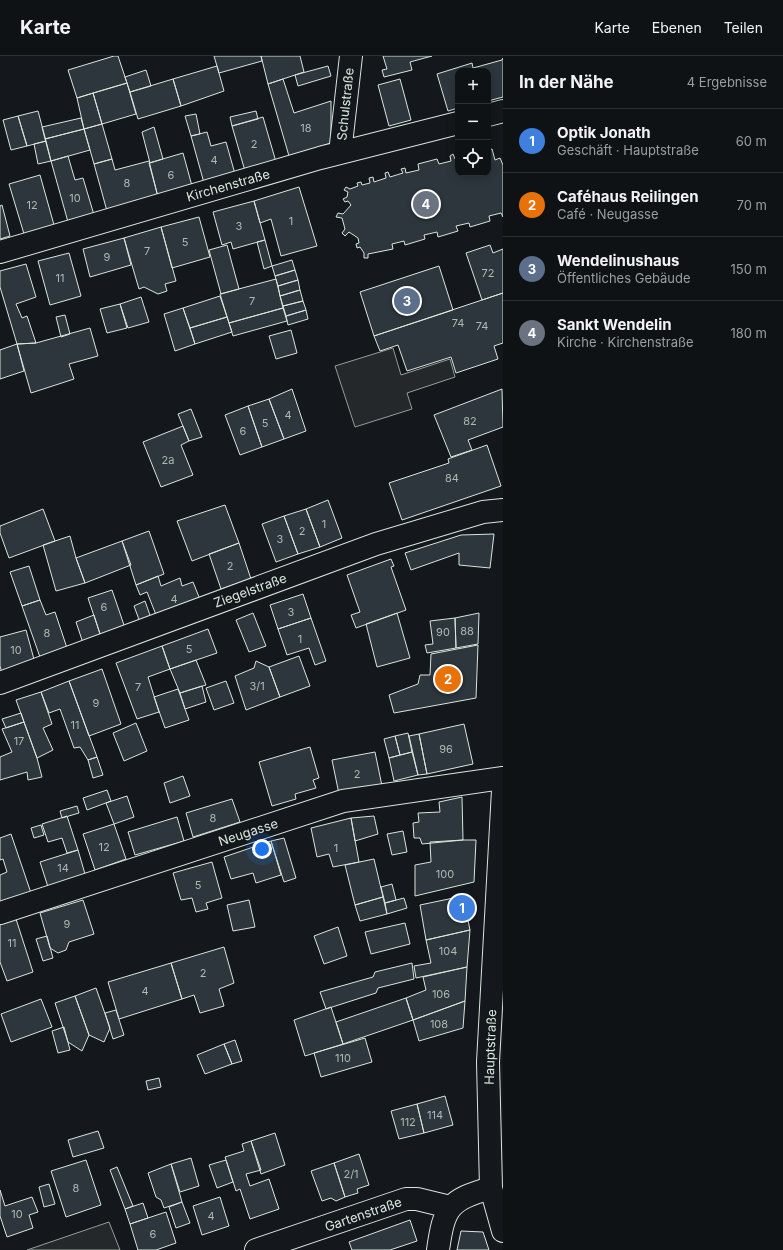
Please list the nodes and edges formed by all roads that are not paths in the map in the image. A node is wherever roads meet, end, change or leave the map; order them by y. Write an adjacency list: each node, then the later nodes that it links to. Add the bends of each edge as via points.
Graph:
1 (350, 56): 5 (street, Schulstraße)
2 (503, 111): 3 (street)
3 (491, 114)
4 (455, 124): 5 (street, Kirchenstraße)
5 (340, 153): 6 (street, Kirchenstraße)
6 (0, 252)
7 (503, 510): 8 (street, Ziegelstraße, via 482,512 376,544)
8 (0, 683)
9 (503, 778): 11 (street, Neugasse, via 343,801)
10 (503, 790): 12 (street, Hauptstraße, via 488,1062)
11 (0, 913)
12 (492, 1188): 13 (street, via 470,1194); 14 (street, Hauptstraße)
13 (450, 1207): 15 (street, Gartenstraße, via 406,1199); 16 (street, via 444,1221)
14 (503, 1231)
15 (256, 1250)
16 (438, 1250)

